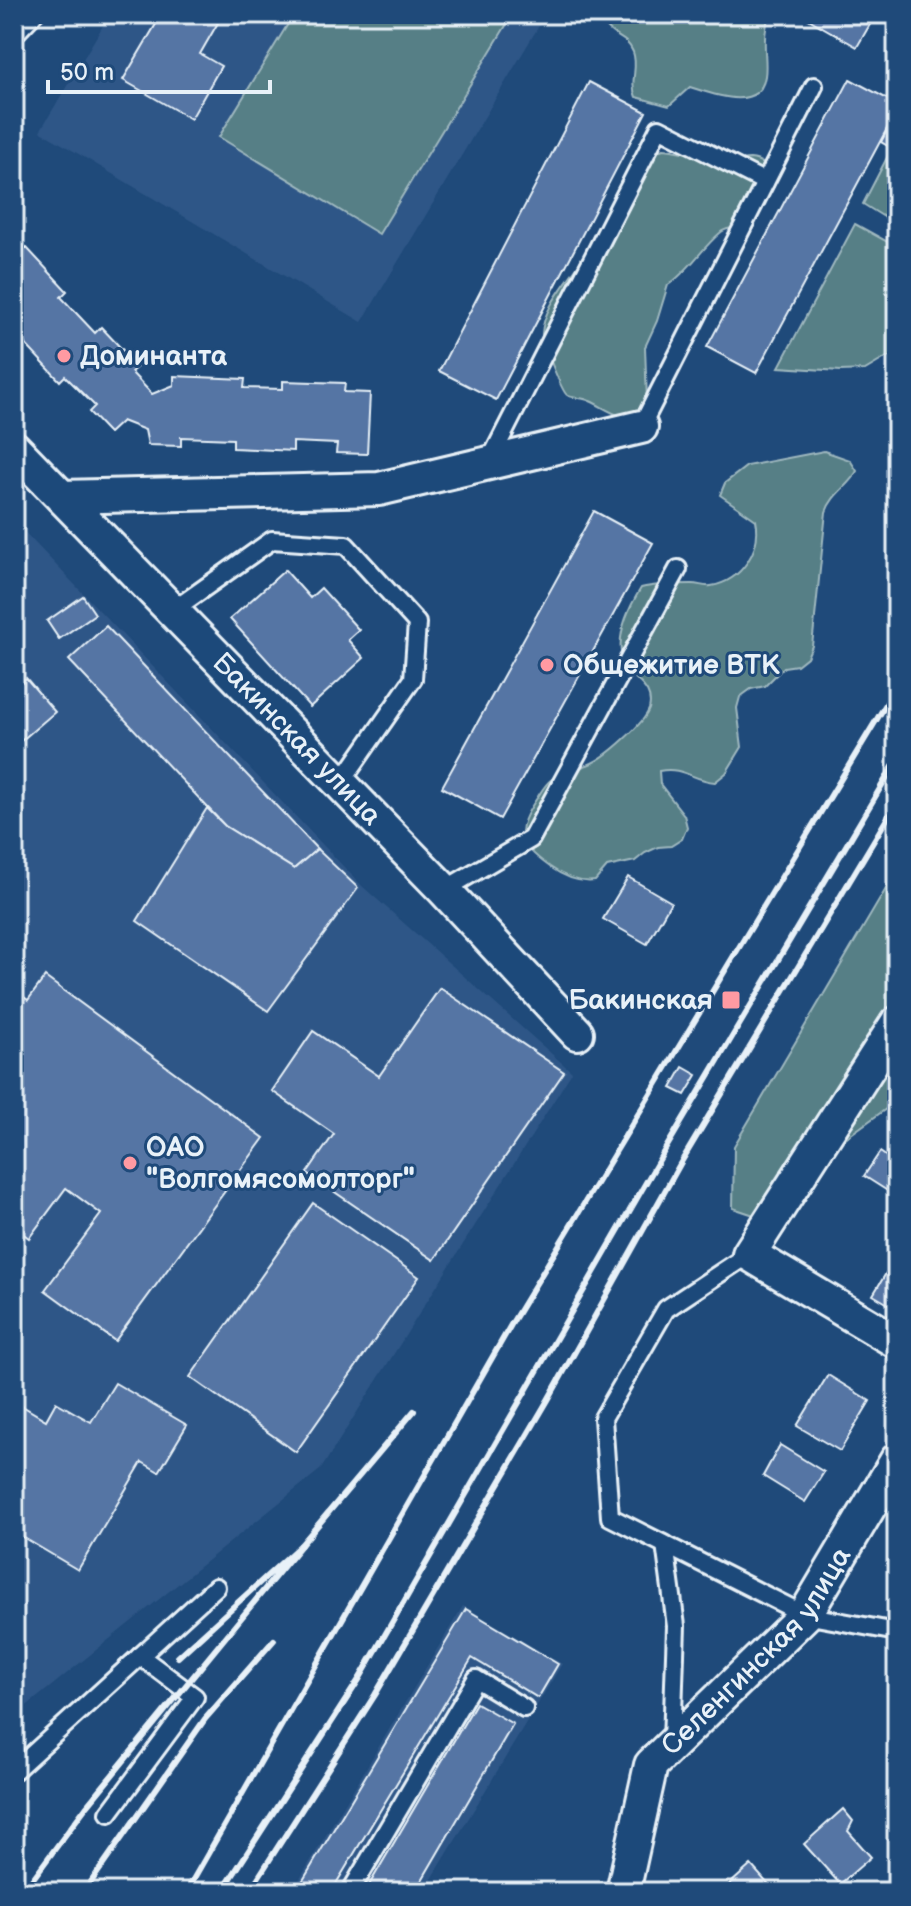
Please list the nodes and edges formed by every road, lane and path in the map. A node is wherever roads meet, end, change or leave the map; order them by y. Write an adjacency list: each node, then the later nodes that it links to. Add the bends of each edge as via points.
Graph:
1 (34, 14): 2 (lane)
2 (14, 35)
3 (814, 86): 4 (lane)
4 (765, 182): 5 (lane); 7 (lane, via 659,128)
5 (641, 427): 7 (street)
6 (14, 448): 8 (street, Бакинская улица)
7 (489, 463): 8 (street, via 379,489)
8 (62, 497): 10 (street, Бакинская улица)
9 (678, 569): 12 (lane, via 531,839)
10 (172, 611): 11 (street, Бакинская улица); 11 (lane, via 272,540 346,545 417,623 413,679)
11 (340, 784): 12 (street, Бакинская улица)
12 (444, 890): 14 (street, Бакинская улица)
13 (897, 1023): 15 (street)
14 (577, 1033)
15 (749, 1254): 16 (street); 18 (lane, via 666,1309 603,1418 610,1517)
16 (897, 1342)
17 (897, 1460): 20 (street, Селенгинская улица)
18 (665, 1544): 20 (lane); 24 (lane, via 676,1626)
19 (216, 1587): 22 (lane)
20 (805, 1615): 21 (lane); 24 (street, Селенгинская улица)
21 (897, 1632)
22 (140, 1656): 25 (lane); 26 (lane, via 195,1697)
23 (524, 1708): 27 (lane, via 476,1679)
24 (672, 1744): 28 (street, Селенгинская улица, via 651,1765)
25 (14, 1771)
26 (109, 1813)
27 (350, 1892)
28 (623, 1892)

